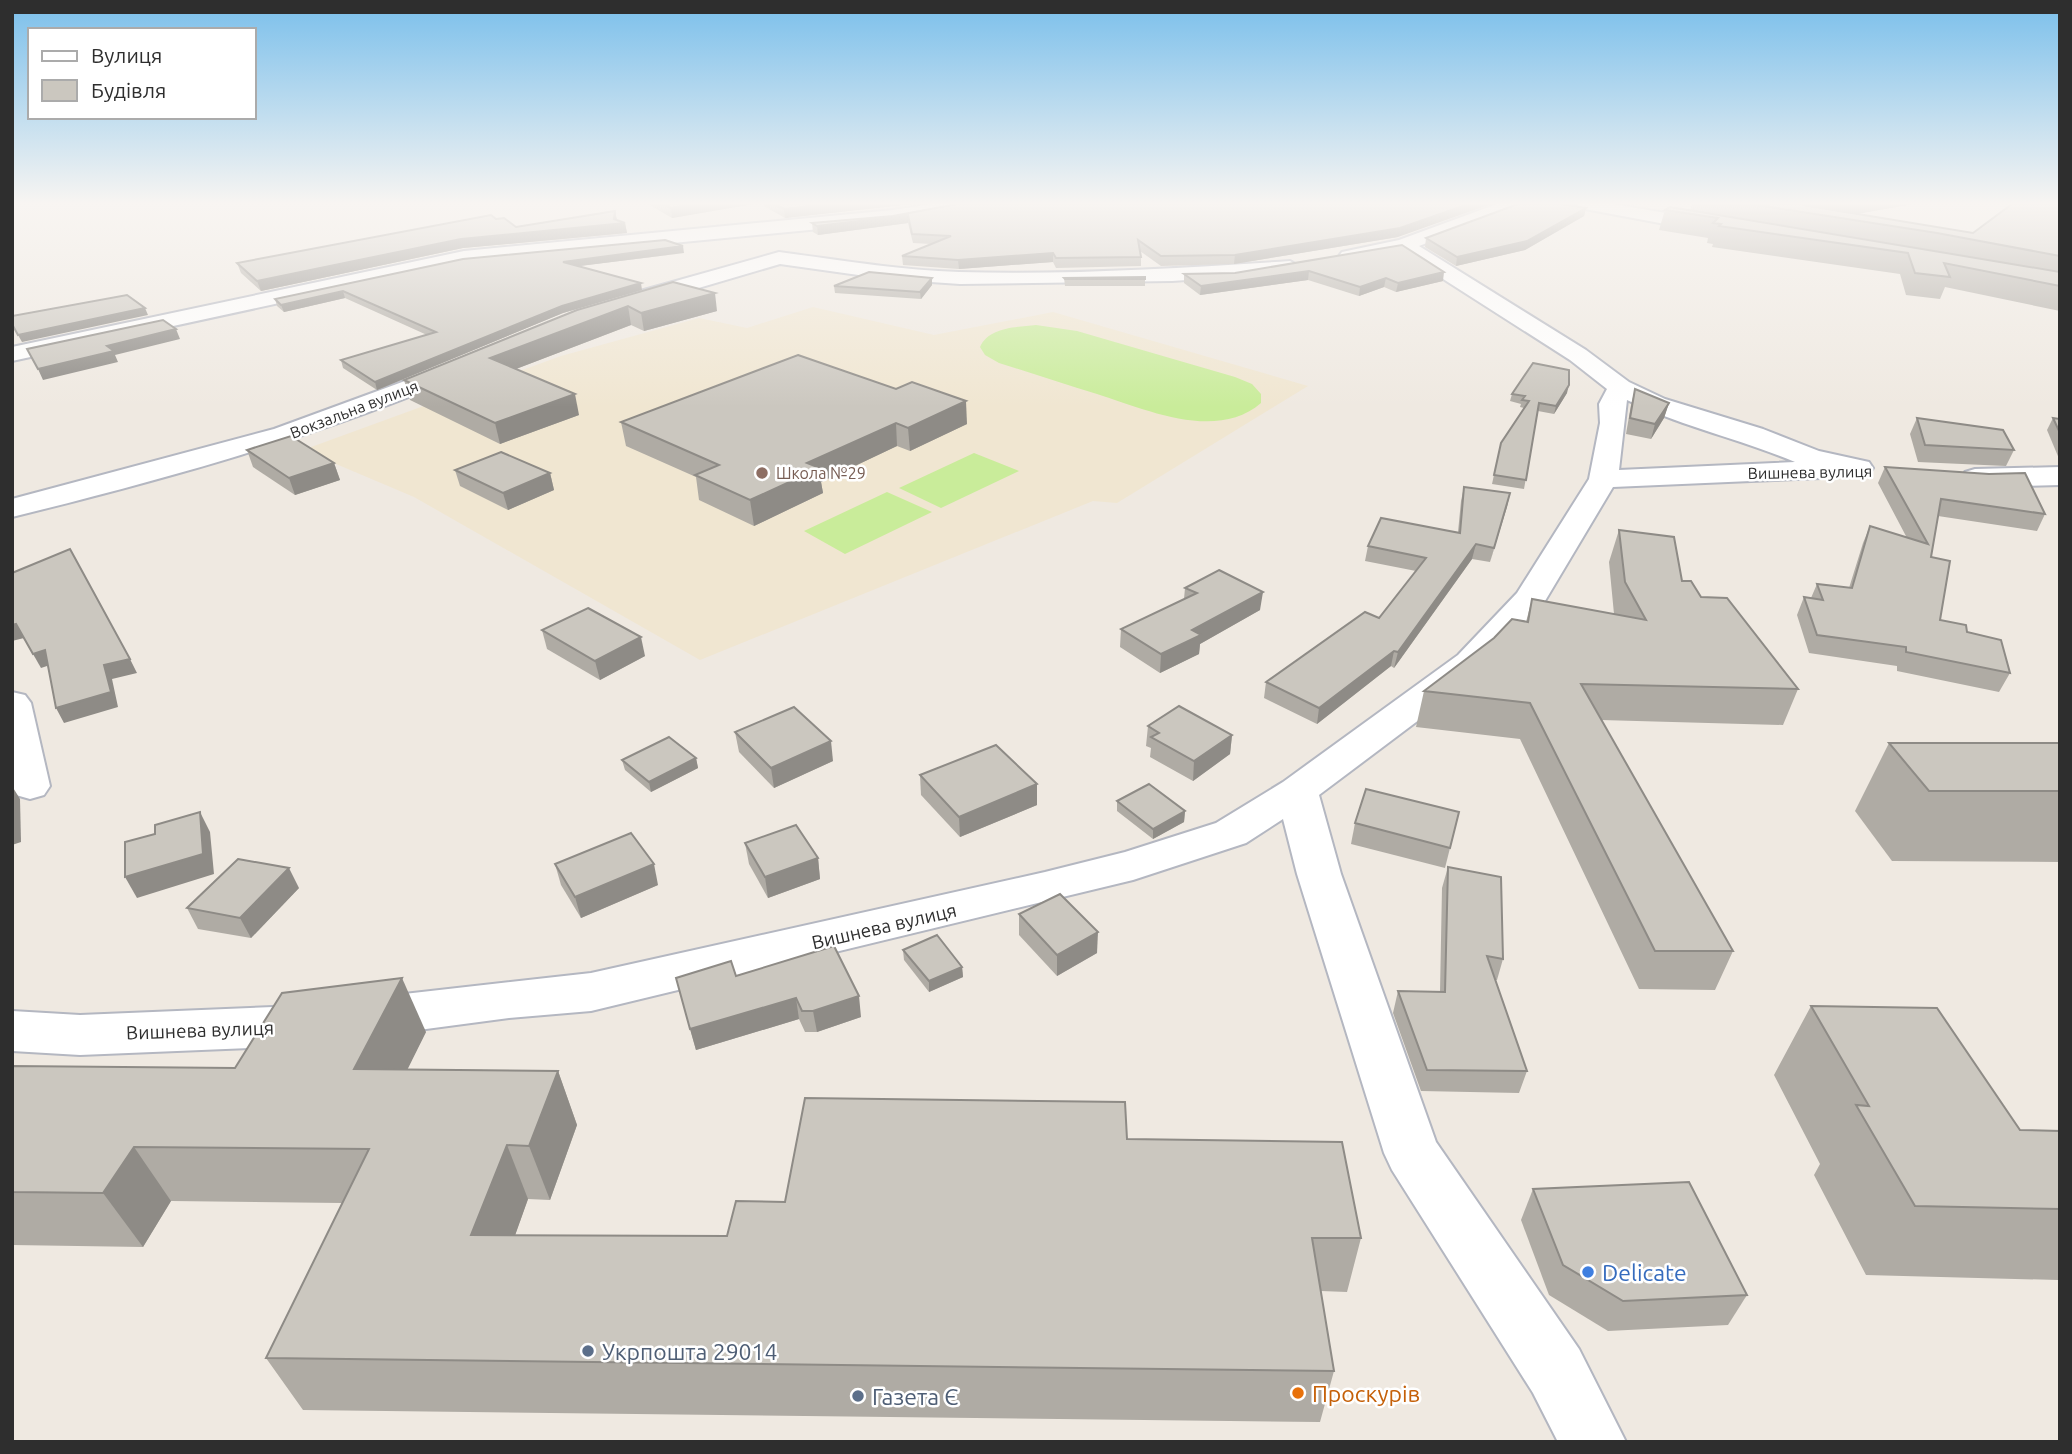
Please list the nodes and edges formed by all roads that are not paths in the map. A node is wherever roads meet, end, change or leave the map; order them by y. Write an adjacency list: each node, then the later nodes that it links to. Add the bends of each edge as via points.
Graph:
1 (383, 272): 7 (street)
2 (732, 272): 6 (street)
3 (881, 272): 4 (street, via 960,278)
4 (1235, 272)
5 (1446, 272): 9 (street)
6 (611, 308)
7 (12, 354)
8 (470, 363): 13 (street, Вокзальна вулиця, via 284,435)
9 (1620, 387): 12 (street, Вишнева вулиця, via 1612,404); 12 (street, Вишнева вулиця, via 1811,458 1871,470)
10 (1943, 476): 11 (street)
11 (2060, 477)
12 (1603, 478): 16 (street, Вишнева вулиця, via 1530,599 1471,663)
13 (12, 508)
14 (12, 703): 15 (street)
15 (30, 786)
16 (1297, 791): 17 (street, Вишнева вулиця, via 1231,833 1133,865 591,992 298,1026 80,1035); 18 (street, via 1318,874 1412,1153 1556,1371)
17 (12, 1031)
18 (1593, 1442)

